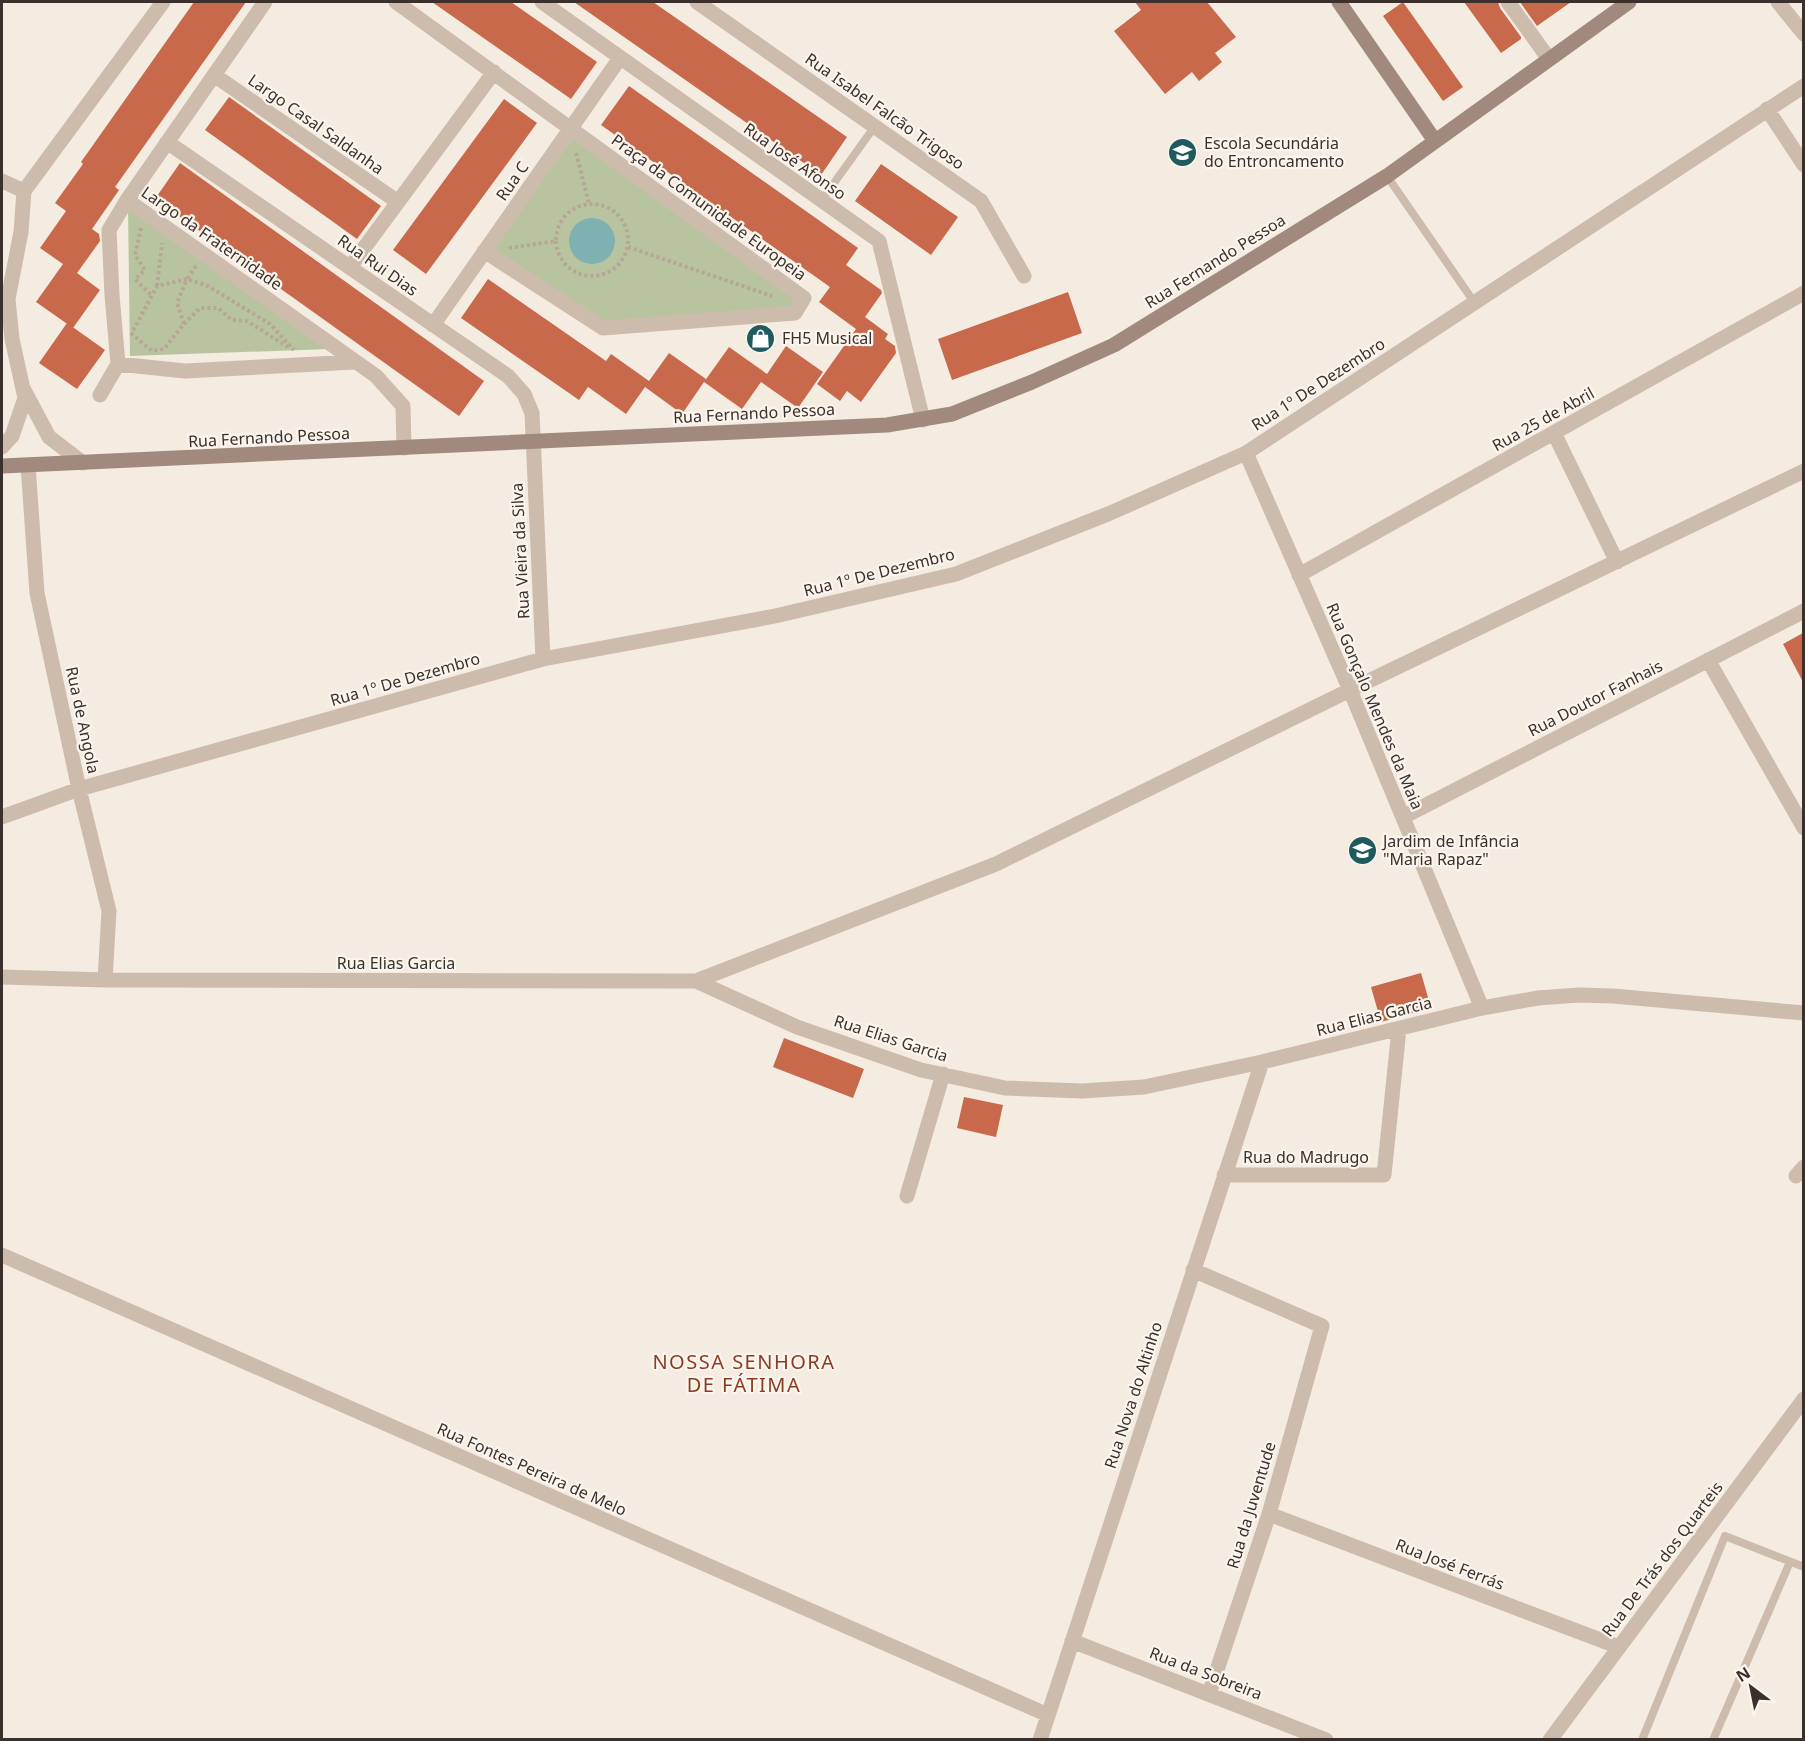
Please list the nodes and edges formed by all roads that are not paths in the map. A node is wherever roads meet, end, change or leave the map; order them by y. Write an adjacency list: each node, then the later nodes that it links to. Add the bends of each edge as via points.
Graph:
1 (163, 2): 24 (street)
2 (265, 2): 14 (street)
3 (396, 2): 13 (street)
4 (542, 2): 11 (street, Rua José Afonso)
5 (697, 2): 17 (street, Rua Isabel Falcão Trigoso)
6 (1339, 2): 20 (street)
7 (1508, 2): 12 (street)
8 (1629, 2): 12 (street, Rua Fernando Pessoa)
9 (1778, 2): 10 (street)
10 (1803, 34)
11 (620, 58): 18 (street, Rua C); 26 (street, Rua José Afonso)
12 (1548, 60): 20 (street, Rua Fernando Pessoa)
13 (494, 72): 18 (street); 27 (street)
14 (214, 75): 19 (street); 27 (street, Largo Casal Saldanha)
15 (1803, 86): 16 (street, Rua 1º De Dezembro)
16 (1767, 110): 21 (street); 32 (street, Rua 1º De Dezembro)
17 (875, 126): 26 (lane); 30 (street, Rua Isabel Falcão Trigoso, via 981,201)
18 (570, 129): 28 (street, Rua C); 28 (street, Praça da Comunidade Europeia, via 804,298 795,313 603,328)
19 (167, 141): 25 (street); 29 (street, Rua Rui Dias)
20 (1435, 141): 22 (street, Rua Fernando Pessoa)
21 (1803, 165)
22 (1387, 176): 32 (lane); 38 (street, Rua Fernando Pessoa, via 1114,345 952,414)
23 (2, 180): 24 (street)
24 (24, 191): 36 (street, via 21,232 8,299)
25 (127, 200): 34 (street, Largo da Fraternidade); 35 (street, Largo da Fraternidade, via 109,231)
26 (821, 201): 38 (street, Rua José Afonso, via 879,241)
27 (398, 202): 29 (street)
28 (484, 251): 33 (street, Rua C)
29 (350, 267): 33 (street, Rua Rui Dias)
30 (1024, 276)
31 (1803, 294): 39 (street, Rua 25 de Abril)
32 (1474, 303): 43 (street, Rua 1º De Dezembro)
33 (433, 325): 40 (street, Rua Rui Dias, via 508,376 524,394 532,413)
34 (355, 362): 35 (street, via 185,371); 42 (street, Largo da Fraternidade, via 376,376 403,406)
35 (118, 364): 37 (street)
36 (23, 388): 41 (street, via 25,398 12,436); 44 (street, via 49,437)
37 (100, 395)
38 (923, 420): 40 (street, Rua Fernando Pessoa, via 888,425)
39 (1554, 433): 48 (street); 49 (street, Rua 25 de Abril)
40 (534, 442): 42 (street, Rua Fernando Pessoa); 51 (street, Rua Vieira da Silva)
41 (2, 447)
42 (404, 448): 44 (street, Rua Fernando Pessoa)
43 (1246, 453): 49 (street, Rua Gonçalo Mendes da Maia); 51 (street, Rua 1º De Dezembro, via 1108,514 956,574 775,616)
44 (83, 463): 45 (street, Rua Fernando Pessoa)
45 (28, 465): 46 (street, Rua Fernando Pessoa); 54 (street, Rua de Angola, via 37,593)
46 (2, 466)
47 (1803, 471): 48 (street)
48 (1617, 562): 53 (street)
49 (1299, 575): 53 (street, Rua Gonçalo Mendes da Maia)
50 (1803, 611): 52 (street, Rua Doutor Fanhais)
51 (543, 659): 54 (street, Rua 1º De Dezembro)
52 (1708, 660): 56 (street, Rua Doutor Fanhais); 57 (street)
53 (1350, 690): 56 (street, Rua Gonçalo Mendes da Maia); 60 (street, via 996,864)
54 (79, 789): 55 (street, Rua 1º De Dezembro); 59 (street, Rua de Angola, via 109,911)
55 (2, 817)
56 (1403, 817): 61 (street, Rua Gonçalo Mendes da Maia)
57 (1803, 828)
58 (2, 977): 59 (street, Rua Elias Garcia)
59 (105, 980): 60 (street, Rua Elias Garcia)
60 (696, 981): 65 (street, Rua Elias Garcia, via 797,1026 921,1070)
61 (1482, 1008): 62 (street, Rua Elias Garcia, via 1579,995); 63 (street, Rua Elias Garcia)
62 (1803, 1013)
63 (1399, 1029): 64 (street, Rua Elias Garcia); 66 (street, Rua do Madrugo, via 1384,1175)
64 (1262, 1062): 65 (street, Rua Elias Garcia, via 1144,1087 1082,1091 1005,1088); 66 (street, Rua Nova do Altinho)
65 (943, 1074): 67 (street)
66 (1224, 1174): 69 (street, Rua Nova do Altinho)
67 (907, 1196)
68 (2, 1255): 77 (street, Rua Fontes Pereira de Melo)
69 (1193, 1270): 71 (street, Rua da Juventude, via 1322,1326); 74 (street, Rua Nova do Altinho)
70 (1803, 1399): 75 (street, Rua De Trás dos Quarteis)
71 (1269, 1514): 75 (street, Rua José Ferrás); 76 (street, Rua da Juventude)
72 (1790, 1562): 73 (lane); 81 (lane, via 1725,1536); 82 (lane)
73 (1803, 1567)
74 (1072, 1641): 76 (street, Rua da Sobreira); 77 (street, Rua Nova do Altinho)
75 (1619, 1647): 80 (street, Rua De Trás dos Quarteis)
76 (1209, 1694): 79 (street, Rua da Sobreira)
77 (1048, 1715): 78 (street, Rua Nova do Altinho)
78 (1040, 1740)
79 (1326, 1740)
80 (1550, 1740)
81 (1642, 1740)
82 (1713, 1740)

